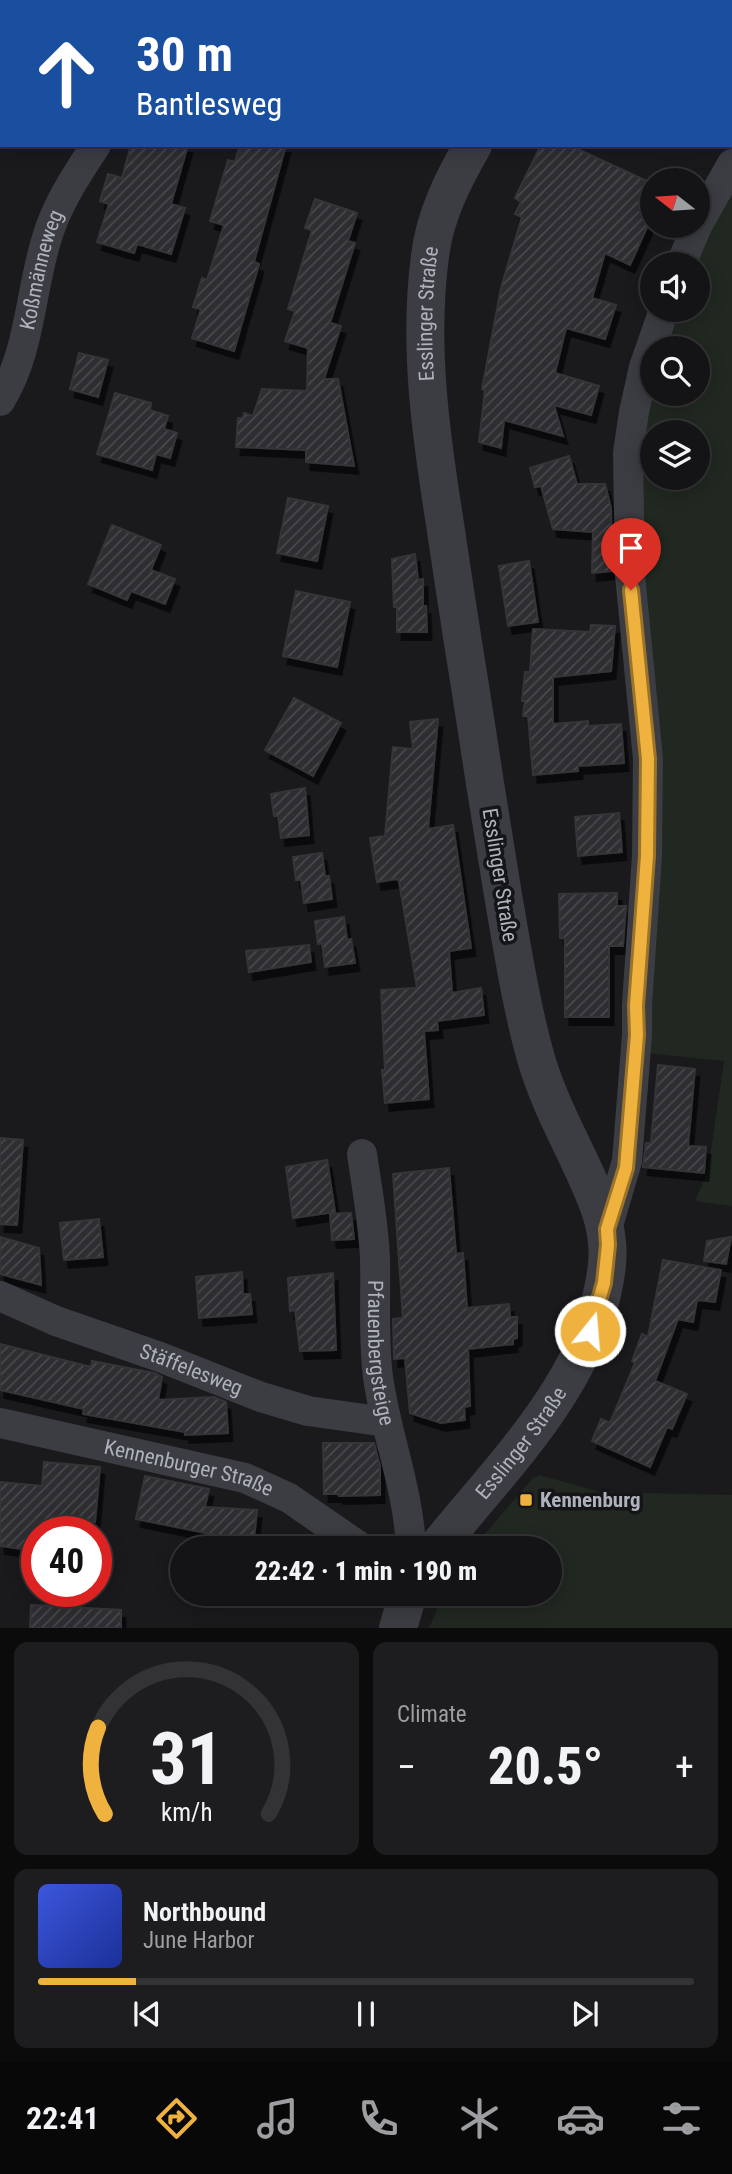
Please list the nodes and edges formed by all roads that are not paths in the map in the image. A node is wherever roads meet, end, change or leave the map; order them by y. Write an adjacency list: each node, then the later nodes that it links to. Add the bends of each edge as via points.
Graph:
1 (95, 147): 6 (street, Koßmänneweg, via 51,223 20,360)
2 (472, 147): 8 (street, Esslinger Straße, via 439,214 428,271 426,362 436,470 528,1029 538,1068)
3 (732, 164): 4 (street)
4 (710, 203)
5 (660, 322): 8 (street, via 641,379 628,453 630,575 648,766 647,856 626,1161)
6 (0, 401)
7 (362, 1154): 10 (street, Pfauenbergsteige, via 374,1240 375,1338)
8 (607, 1229): 14 (street, Esslinger Straße, via 607,1264 599,1306 569,1375 519,1447)
9 (0, 1296): 10 (street, Stäffelesweg, via 261,1397 298,1409)
10 (386, 1422): 13 (street, Pfauenbergsteige)
11 (0, 1423): 12 (street, Kennenburger Straße, via 245,1478 289,1498)
12 (344, 1536)
13 (411, 1536)
14 (447, 1536)
15 (404, 1606): 16 (street)
16 (398, 1628)

